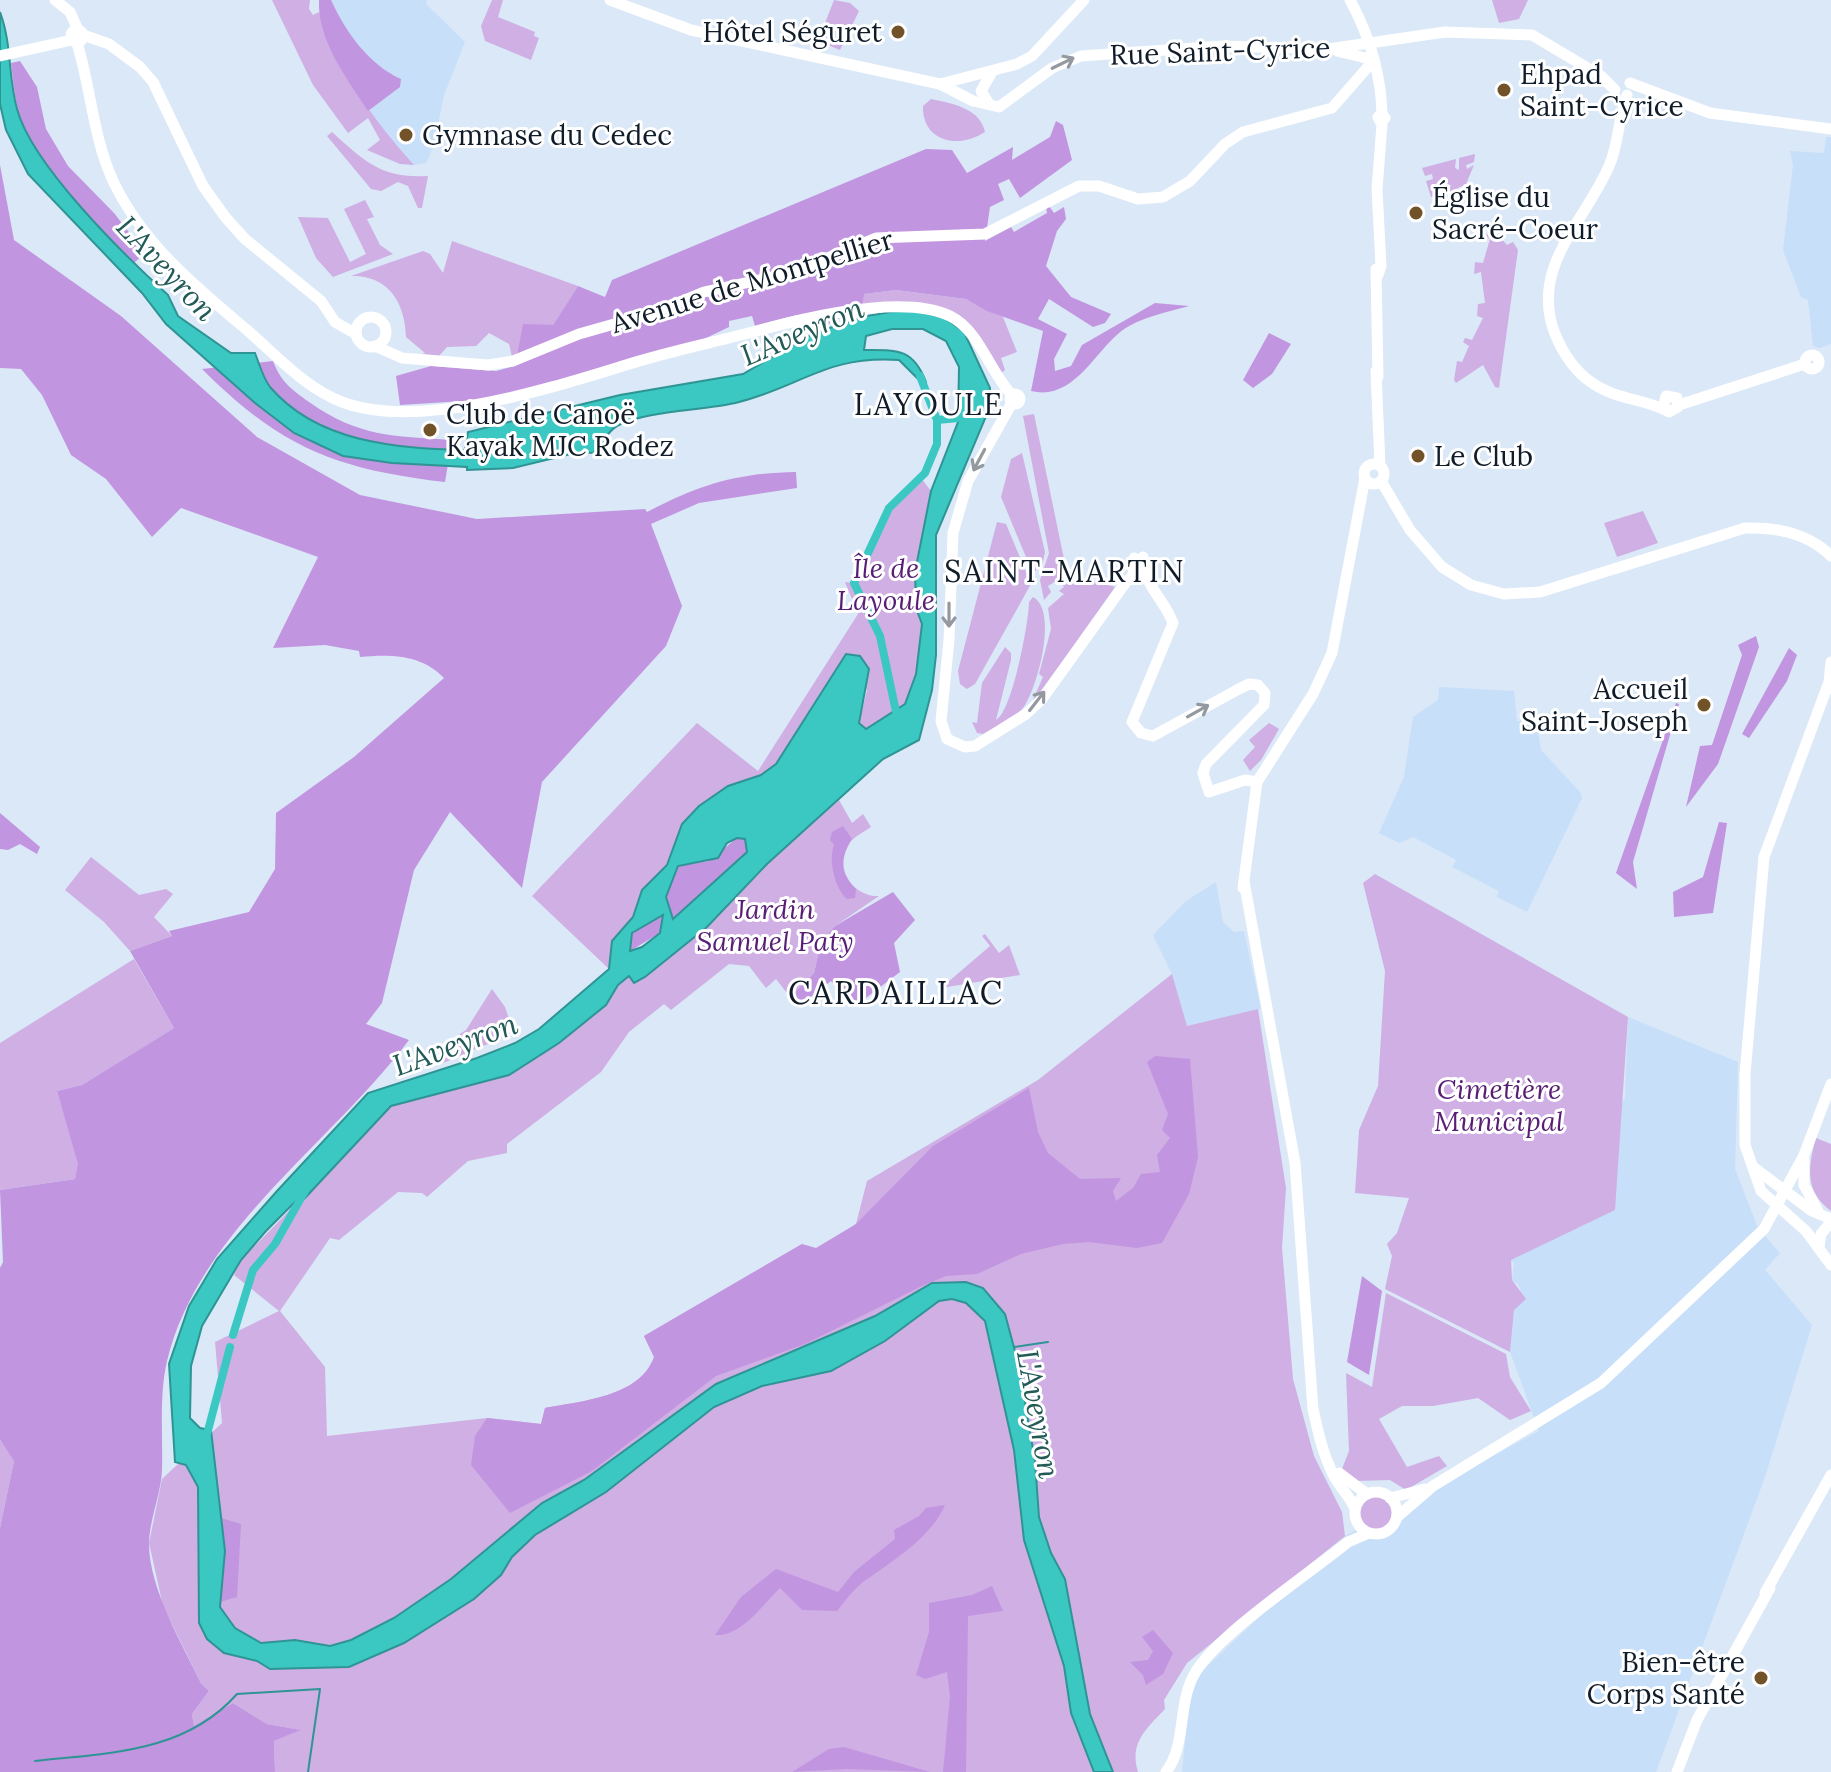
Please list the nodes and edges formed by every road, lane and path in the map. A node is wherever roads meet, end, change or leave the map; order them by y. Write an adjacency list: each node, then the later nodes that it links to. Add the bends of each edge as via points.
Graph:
1 (55, 0): 5 (main road)
2 (610, 0): 11 (main road, via 691,30)
3 (1084, 0): 10 (main road, via 1032,56)
4 (1350, 0): 6 (main road)
5 (74, 35): 8 (main road); 15 (main road, via 125,54 153,82 203,186 230,223); 24 (main road, one-way to 24, via 114,183 159,251 310,386 364,410 483,405 817,314 909,306 966,326 1012,399 968,481 953,533 941,721 947,739 975,746 1026,714 1081,641)
6 (1367, 39): 7 (main road, Rue Saint-Cyrice); 9 (main road); 12 (main road, via 1427,33 1532,35)
7 (1328, 49): 9 (main road); 13 (main road, Rue Saint-Cyrice, one-way to 7, via 1010,102 1052,68 1081,56 1223,46)
8 (0, 56)
9 (1374, 60): 18 (main road, Avenue de Montpellier, via 1332,108 1231,139 1190,181 1156,199 1079,186 985,234 876,238 791,273 704,292 513,361 488,365); 20 (main road, via 1382,117 1375,266)
10 (992, 71): 11 (main road); 13 (main road, via 981,91)
11 (940, 84): 13 (main road)
12 (1623, 89): 14 (main road, via 1710,113); 19 (main road, via 1611,162 1554,259 1548,301 1561,349 1582,376 1627,401 1660,404 1673,412 1682,401 1805,364 1815,369)
13 (990, 106)
14 (1831, 129)
15 (351, 331): 16 (main road, via 360,321 375,317); 17 (main road, via 361,343)
16 (386, 332): 17 (main road); 18 (main road)
17 (375, 346): 18 (main road, Avenue de Montpellier)
18 (409, 357)
19 (1825, 358)
20 (1375, 465): 21 (main road, via 1365,471); 21 (main road, via 1384,473)
21 (1372, 481): 22 (main road, via 1442,567 1471,585 1504,594 1540,592 1745,528 1811,540); 26 (main road, via 1362,494 1329,662)
22 (1831, 556)
23 (1139, 558): 24 (main road)
24 (1139, 577): 26 (main road, one-way to 26, via 1168,609 1173,623 1132,722 1141,733 1153,736 1249,684 1258,685 1265,693 1259,712 1206,764 1203,775 1209,792 1245,780)
25 (1830, 666): 29 (main road, via 1764,857 1747,1076 1745,1145)
26 (1257, 782): 38 (main road, via 1244,881 1295,1163 1313,1409)
27 (1831, 1084): 28 (main road)
28 (1804, 1155): 30 (main road, via 1787,1173); 31 (main road); 33 (main road)
29 (1754, 1171): 30 (main road); 32 (main road); 33 (main road)
30 (1770, 1176): 33 (main road)
31 (1804, 1185): 33 (main road); 34 (main road)
32 (1761, 1191): 33 (main road); 35 (main road)
33 (1786, 1202): 34 (main road); 35 (main road); 36 (main road)
34 (1823, 1216): 36 (main road)
35 (1769, 1222): 40 (main road, via 1601,1383)
36 (1819, 1246): 37 (main road)
37 (1831, 1265)
38 (1330, 1462): 41 (main road); 43 (main road)
39 (1831, 1475): 49 (main road, via 1719,1684 1712,1687)
40 (1433, 1486): 42 (main road); 44 (main road)
41 (1367, 1494): 42 (main road, via 1379,1492); 43 (main road)
42 (1390, 1498): 44 (main road)
43 (1355, 1509): 45 (main road)
44 (1397, 1517): 46 (main road, via 1386,1532)
45 (1357, 1523): 46 (main road); 47 (main road)
46 (1369, 1533): 47 (main road)
47 (1348, 1542): 48 (main road, via 1225,1640 1196,1671)
48 (1166, 1772)
49 (1677, 1772)

